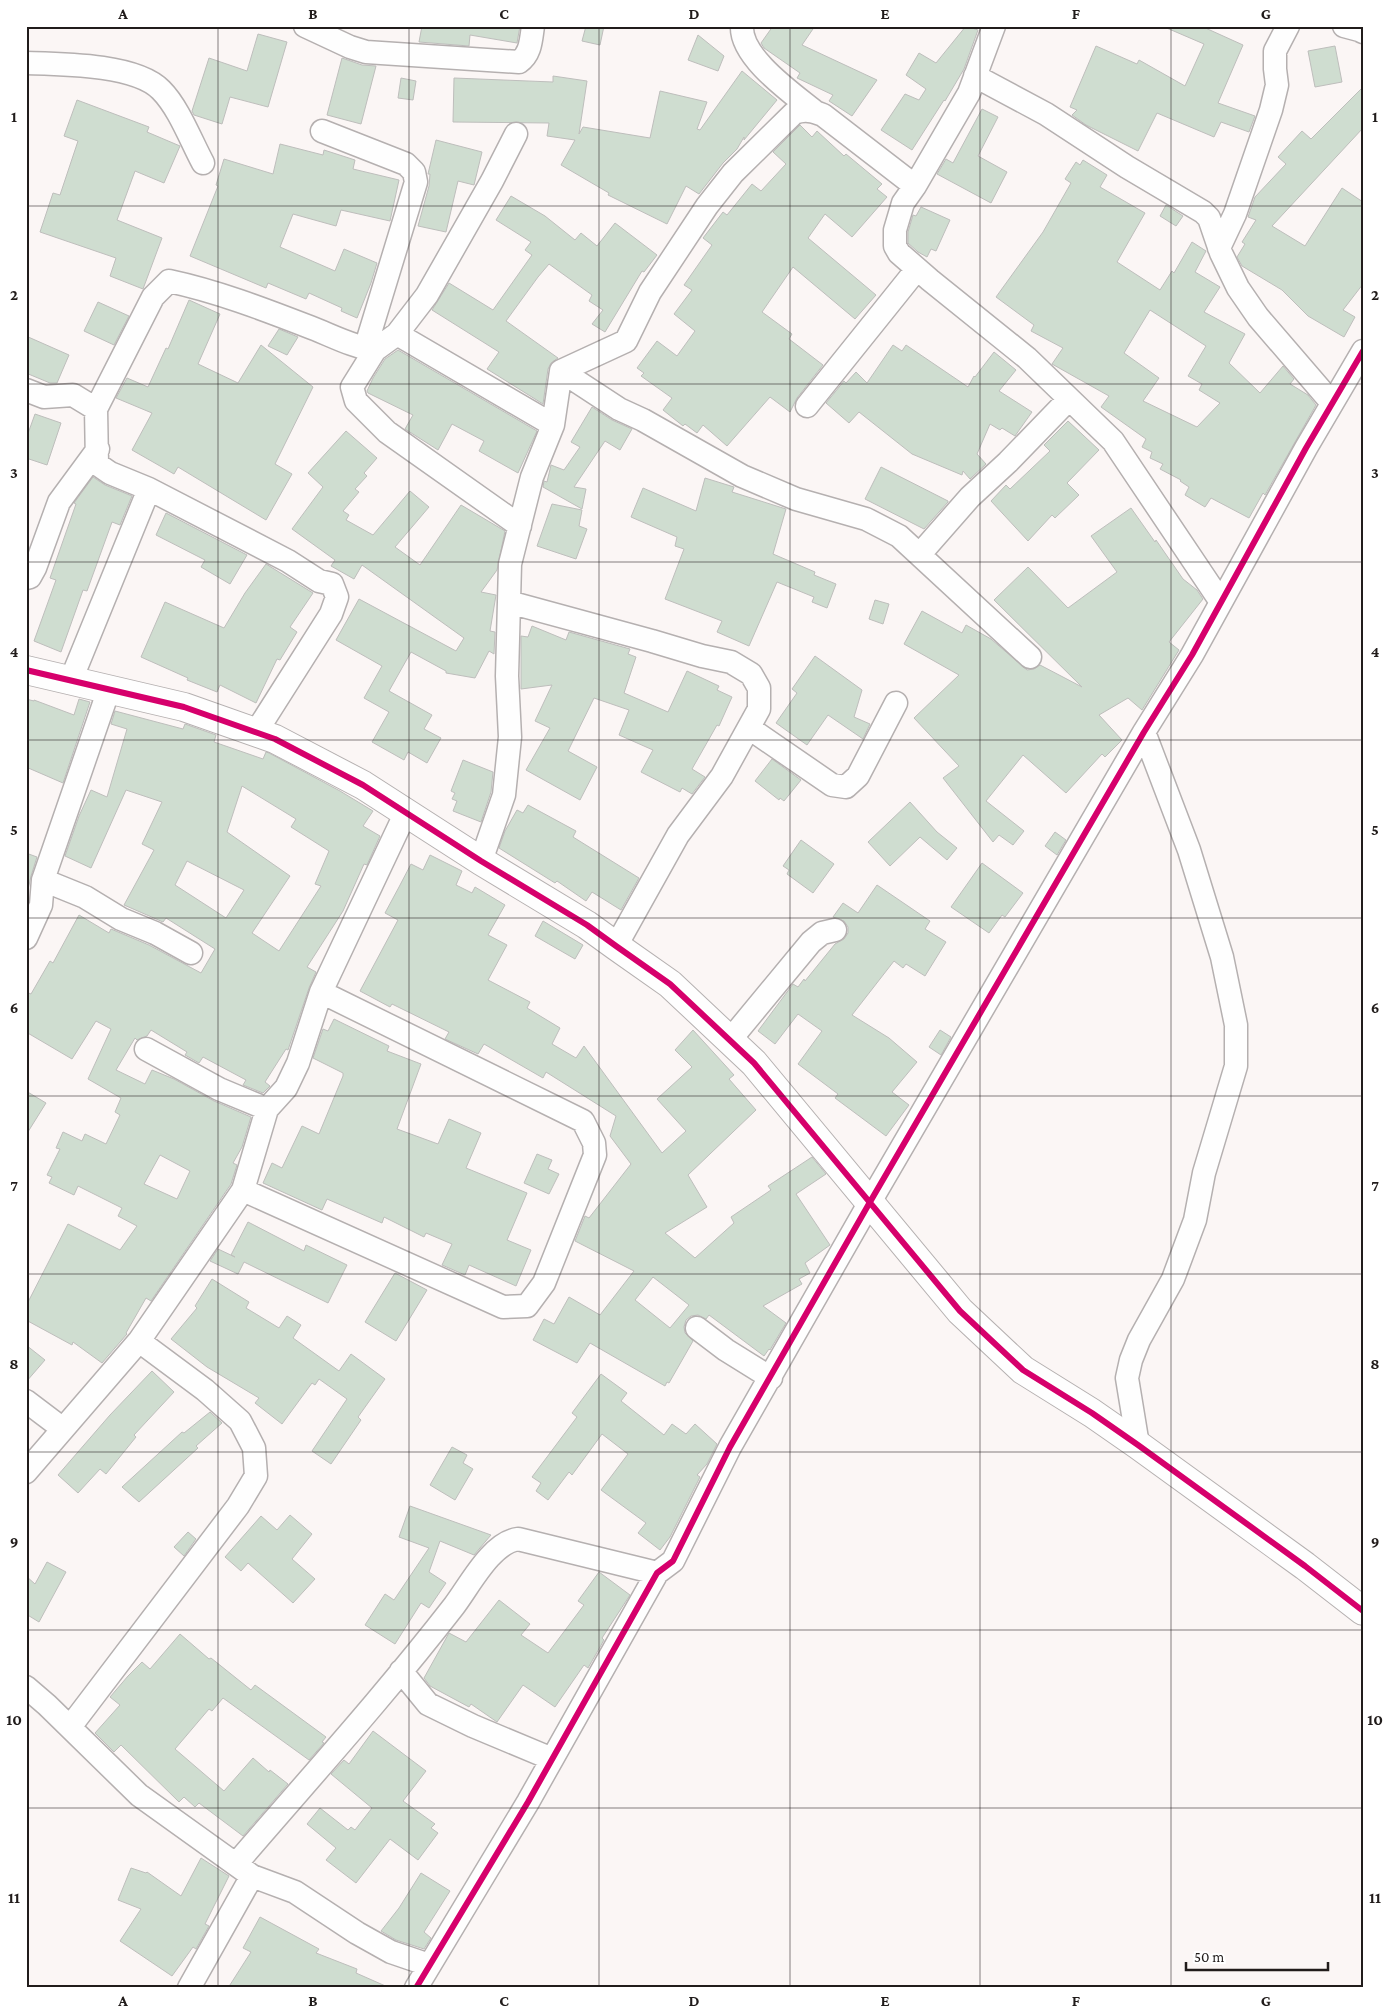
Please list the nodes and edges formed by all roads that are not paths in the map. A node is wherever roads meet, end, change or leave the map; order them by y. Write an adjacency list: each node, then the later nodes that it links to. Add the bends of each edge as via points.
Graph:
1 (304, 26): 2 (street, via 366,52 519,62 528,52)
2 (533, 26)
3 (742, 26): 10 (street, via 742,37 750,52 769,73)
4 (994, 26): 9 (street)
5 (1288, 26): 15 (street, via 1275,51 1277,85 1271,110)
6 (1344, 26): 7 (street)
7 (1363, 32)
8 (26, 63): 13 (street, via 117,70 139,76 160,88)
9 (975, 76): 14 (street, via 969,93); 16 (street, via 1046,114)
10 (814, 111): 14 (street); 22 (street, via 794,112 733,172 650,292 626,341)
11 (322, 131): 20 (street, via 406,164 414,172 416,182)
12 (516, 134): 19 (street, via 427,295)
13 (203, 164)
14 (915, 186): 18 (street, via 903,203 894,238 899,254)
15 (1235, 214): 16 (street); 17 (street)
16 (1209, 218): 17 (street)
17 (1219, 248): 25 (street, via 1238,288 1258,318)
18 (917, 269): 24 (street, via 1027,358); 26 (street)
19 (397, 334): 20 (street); 28 (street)
20 (370, 350): 27 (street, via 194,287 169,282 153,297); 31 (street, via 352,387 356,401 387,432)
21 (1363, 351): 25 (street)
22 (561, 370): 28 (street); 32 (street, via 619,409 742,476 796,499 866,519 899,536)
23 (26, 390): 27 (street, via 44,397 73,395)
24 (1069, 399): 32 (street, via 970,497); 35 (street, via 1113,442)
25 (1332, 403): 35 (street)
26 (806, 406)
27 (96, 409): 29 (street)
28 (554, 426): 31 (street, via 532,477)
29 (98, 449): 30 (street, via 97,464); 33 (street, via 60,502 35,568 30,578)
30 (149, 489): 38 (street); 42 (street, via 288,561 319,582 332,584 337,597 330,614)
31 (520, 526): 34 (street, via 510,564)
32 (920, 554): 36 (street)
33 (26, 578)
34 (509, 602): 41 (street, via 731,662 751,674 759,688 759,709); 45 (street, via 507,676 510,737 504,795)
35 (1221, 602): 43 (street)
36 (1030, 657)
37 (26, 670): 38 (street)
38 (71, 680): 39 (street)
39 (109, 689): 42 (street, via 184,707); 46 (street)
40 (896, 703): 41 (street, via 858,776 846,787 832,785)
41 (749, 728): 49 (street, via 722,776 678,835)
42 (256, 732): 44 (street, via 363,785)
43 (1144, 732): 56 (street); 62 (street, via 1189,850 1222,956 1236,1025 1236,1066 1204,1173 1195,1220 1173,1279 1131,1360 1127,1378)
44 (406, 812): 45 (street); 51 (street)
45 (481, 861): 49 (street)
46 (43, 880): 48 (street, via 41,905); 50 (street, via 85,897 121,919)
47 (835, 930): 52 (street, via 822,933 811,942)
48 (26, 938)
49 (616, 946): 52 (street, via 670,984)
50 (191, 953)
51 (321, 992): 54 (street, via 298,1063 286,1088); 55 (street, via 583,1121 596,1155 544,1283 528,1306 503,1307)
52 (730, 1040): 56 (street, via 754,1063)
53 (146, 1049): 54 (street, via 219,1089)
54 (267, 1109): 55 (street)
55 (243, 1190): 58 (street)
56 (870, 1202): 59 (street); 62 (street, via 960,1311 1023,1370)
57 (697, 1328): 59 (street)
58 (139, 1341): 61 (street); 68 (street, via 205,1390 240,1421 254,1448 256,1476 238,1506)
59 (771, 1378): 64 (street, via 730,1447 673,1561)
60 (26, 1401): 61 (street)
61 (63, 1428): 63 (street)
62 (1138, 1445): 65 (street)
63 (26, 1472)
64 (657, 1573): 66 (street, via 518,1538 510,1540 490,1555 469,1587); 69 (street)
65 (1363, 1611)
66 (401, 1671): 69 (street, via 428,1704); 70 (street)
67 (26, 1688): 68 (street)
68 (70, 1727): 70 (street, via 139,1795)
69 (552, 1759): 71 (street)
70 (244, 1870): 71 (street, via 295,1892 391,1952); 72 (street)
71 (429, 1966): 73 (street)
72 (193, 1985)
73 (416, 1988)

